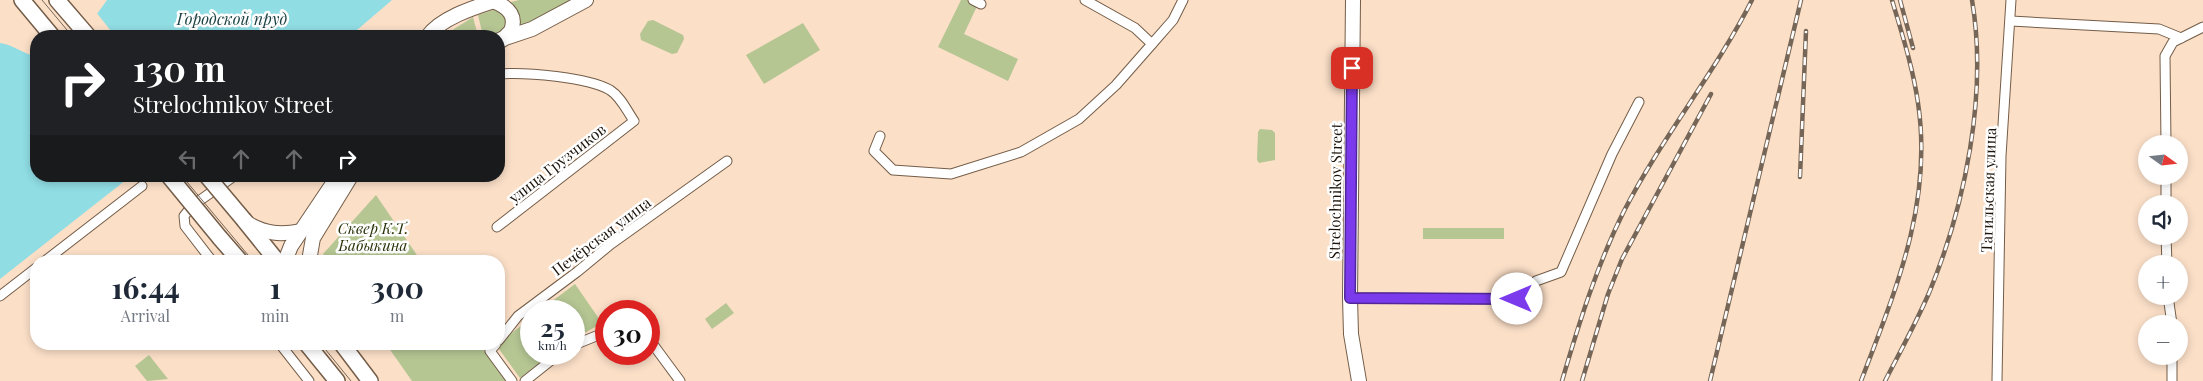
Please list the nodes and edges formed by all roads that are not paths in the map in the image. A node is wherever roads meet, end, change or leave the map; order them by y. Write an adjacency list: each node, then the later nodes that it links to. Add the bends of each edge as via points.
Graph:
1 (22, 0): 11 (main road)
2 (57, 0): 12 (main road)
3 (586, 0): 15 (street, via 532,29)
4 (1085, 0): 17 (street, via 1135,28)
5 (1183, 0): 17 (street, via 1173,20)
6 (1353, 0): 40 (street, Strelochnikov Street)
7 (2011, 0): 9 (street, Тагильская улица)
8 (495, 1): 13 (street, via 457,16); 14 (street, via 510,10 513,17 511,31)
9 (2011, 21): 16 (street, via 2159,29); 56 (street, Тагильская улица, via 2001,156)
10 (2203, 27): 16 (street)
11 (47, 30)
12 (83, 30)
13 (436, 30)
14 (505, 36)
15 (505, 38)
16 (2181, 38): 20 (street, via 2173,42 2165,56)
17 (1152, 44): 21 (street, via 1116,85 1079,119 1021,152 951,174 892,170 874,151)
18 (505, 74): 30 (street, улица Грузчиков, via 528,74 597,85 619,98 634,121)
19 (1639, 102): 40 (street, via 1612,154 1561,272 1536,282 1517,299)
20 (2166, 135)
21 (880, 136)
22 (727, 161): 41 (street, Печёрская улица, via 611,244 518,316)
23 (174, 182): 34 (main road, bridge)
24 (212, 182): 29 (main road, bridge)
25 (226, 182): 33 (street, via 192,206 184,216 185,226)
26 (334, 182): 31 (street)
27 (347, 182): 37 (street, via 312,240)
28 (142, 186): 32 (street)
29 (245, 221): 31 (street, via 258,230 278,234); 35 (main road)
30 (497, 227)
31 (301, 231): 36 (street)
32 (53, 255)
33 (207, 255)
34 (235, 255)
35 (272, 255)
36 (288, 255)
37 (310, 255)
38 (30, 273): 39 (street)
39 (0, 296)
40 (1350, 298): 55 (street, Strelochnikov Street, via 1351,334)
41 (505, 332)
42 (285, 350): 49 (street)
43 (312, 350): 50 (main road)
44 (347, 350): 51 (main road)
45 (495, 350): 52 (street)
46 (660, 354): 54 (street)
47 (545, 365): 53 (street)
48 (2172, 365): 57 (street)
49 (309, 381)
50 (337, 381)
51 (370, 381)
52 (512, 381)
53 (525, 381)
54 (680, 381)
55 (1359, 381)
56 (1997, 381)
57 (2172, 381)

